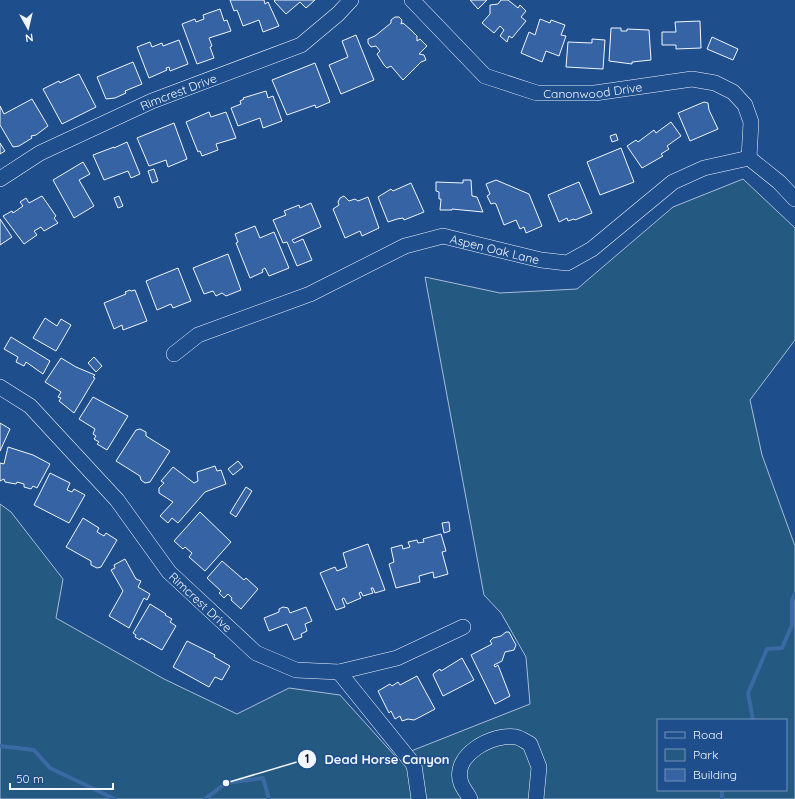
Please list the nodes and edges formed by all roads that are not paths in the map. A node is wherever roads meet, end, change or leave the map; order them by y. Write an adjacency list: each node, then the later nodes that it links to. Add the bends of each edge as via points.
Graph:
1 (350, 0): 4 (street, Rimcrest Drive, via 338,14 301,45 152,101 40,153)
2 (412, 0): 3 (street, Canonwood Drive, via 485,76 537,93 595,93 692,79 715,82 733,92 745,105 751,122)
3 (749, 158): 5 (street, via 779,182); 6 (street, Aspen Oak Lane, via 704,168 673,182 592,249 567,263 541,260 443,236 405,246 310,294 198,335)
4 (0, 179)
5 (795, 199)
6 (174, 354)
7 (0, 387): 9 (street, Rimcrest Drive, via 30,406 117,500 168,572 256,653 296,670)
8 (463, 627): 9 (street, Rimcrest Drive, via 397,658)
9 (339, 672): 10 (street, via 414,765)
10 (420, 799)
11 (470, 799): 12 (street, via 461,783 460,773 465,758 484,744 502,738 517,737 530,744 539,767)
12 (536, 799)

